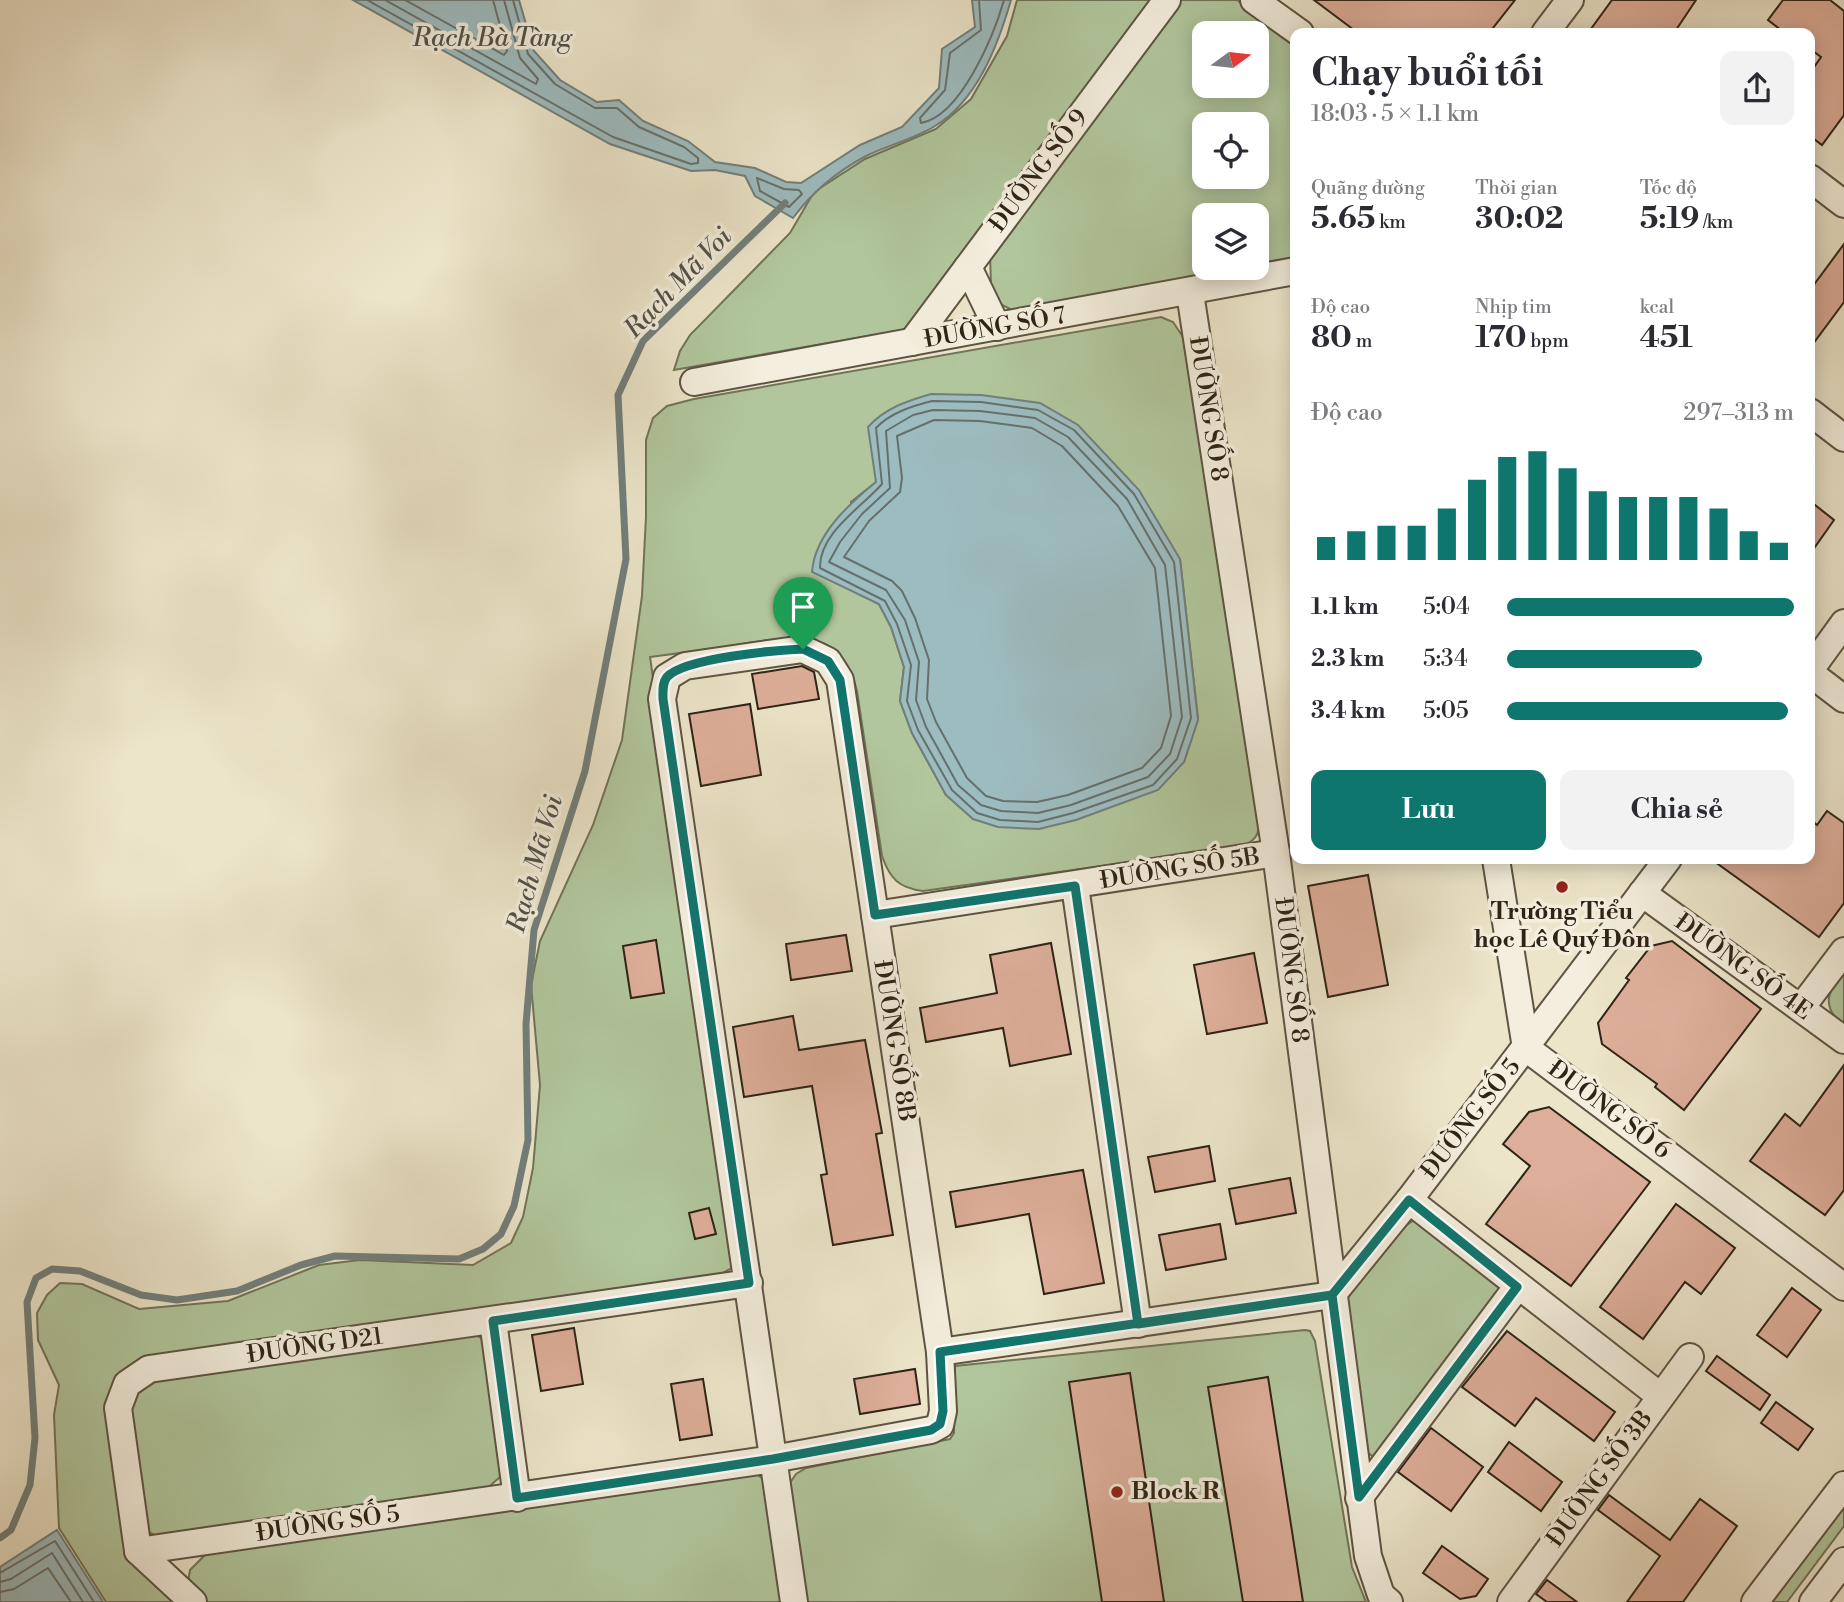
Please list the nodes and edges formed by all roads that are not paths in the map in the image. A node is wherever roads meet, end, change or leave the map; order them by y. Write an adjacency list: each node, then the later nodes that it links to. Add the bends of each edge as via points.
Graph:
1 (1167, 0): 8 (street, ĐƯỜNG SỐ 9)
2 (1254, 0): 4 (street)
3 (1570, 0): 5 (street)
4 (1293, 28)
5 (1549, 28)
6 (1815, 182): 7 (street)
7 (1844, 204)
8 (968, 267): 11 (street); 12 (street, ĐƯỜNG SỐ 9)
9 (1290, 272): 10 (street, ĐƯỜNG SỐ 7)
10 (1190, 293): 11 (street, ĐƯỜNG SỐ 7); 20 (street, ĐƯỜNG SỐ 8)
11 (997, 327): 12 (street, ĐƯỜNG SỐ 7)
12 (912, 342): 13 (street, ĐƯỜNG SỐ 7)
13 (694, 382)
14 (1815, 416): 15 (street)
15 (1844, 438)
16 (1844, 623): 17 (street)
17 (1815, 665)
18 (1815, 676): 19 (street)
19 (1844, 699)
20 (1276, 853): 23 (street, ĐƯỜNG SỐ 5B); 34 (street, ĐƯỜNG SỐ 8)
21 (1497, 864): 29 (street, ĐƯỜNG SỐ 6)
22 (1664, 864): 24 (street, ĐƯỜNG SỐ 5)
23 (1075, 886): 25 (street, ĐƯỜNG SỐ 5B); 36 (street)
24 (1642, 894): 27 (street, ĐƯỜNG SỐ 4E); 29 (street, ĐƯỜNG SỐ 5)
25 (875, 915): 31 (street, ĐƯỜNG SỐ 8B, via 840,680 828,661 803,649 790,650 685,666 667,677 664,712); 37 (street, ĐƯỜNG SỐ 8B)
26 (1844, 951): 27 (street)
27 (1801, 1008): 28 (street, ĐƯỜNG SỐ 4E)
28 (1844, 1041)
29 (1526, 1048): 30 (street, ĐƯỜNG SỐ 5); 33 (street, ĐƯỜNG SỐ 6)
30 (1409, 1200): 32 (street); 34 (street, ĐƯỜNG SỐ 5)
31 (749, 1283): 35 (street, ĐƯỜNG D21); 41 (street)
32 (1517, 1287): 39 (street); 43 (street)
33 (1844, 1287)
34 (1332, 1295): 36 (street); 43 (street, ĐƯỜNG SỐ 8)
35 (493, 1321): 44 (street); 45 (street, ĐƯỜNG D21, via 149,1368 127,1384 118,1408)
36 (1138, 1324): 37 (street)
37 (940, 1352): 40 (street, ĐƯỜNG SỐ 8B)
38 (1690, 1357): 39 (street, ĐƯỜNG SỐ 3B)
39 (1660, 1396): 50 (street, ĐƯỜNG SỐ 3B)
40 (940, 1424): 41 (street, ĐƯỜNG SỐ 5, via 931,1430)
41 (773, 1459): 44 (street, ĐƯỜNG SỐ 5); 48 (street)
42 (1844, 1485): 51 (street)
43 (1359, 1497): 49 (street, ĐƯỜNG SỐ 8, via 1368,1556 1381,1595)
44 (517, 1498): 45 (street, ĐƯỜNG SỐ 5)
45 (138, 1551): 47 (street)
46 (1844, 1561): 52 (street)
47 (192, 1602)
48 (794, 1602)
49 (1389, 1602)
50 (1511, 1602)
51 (1755, 1602)
52 (1813, 1602)

